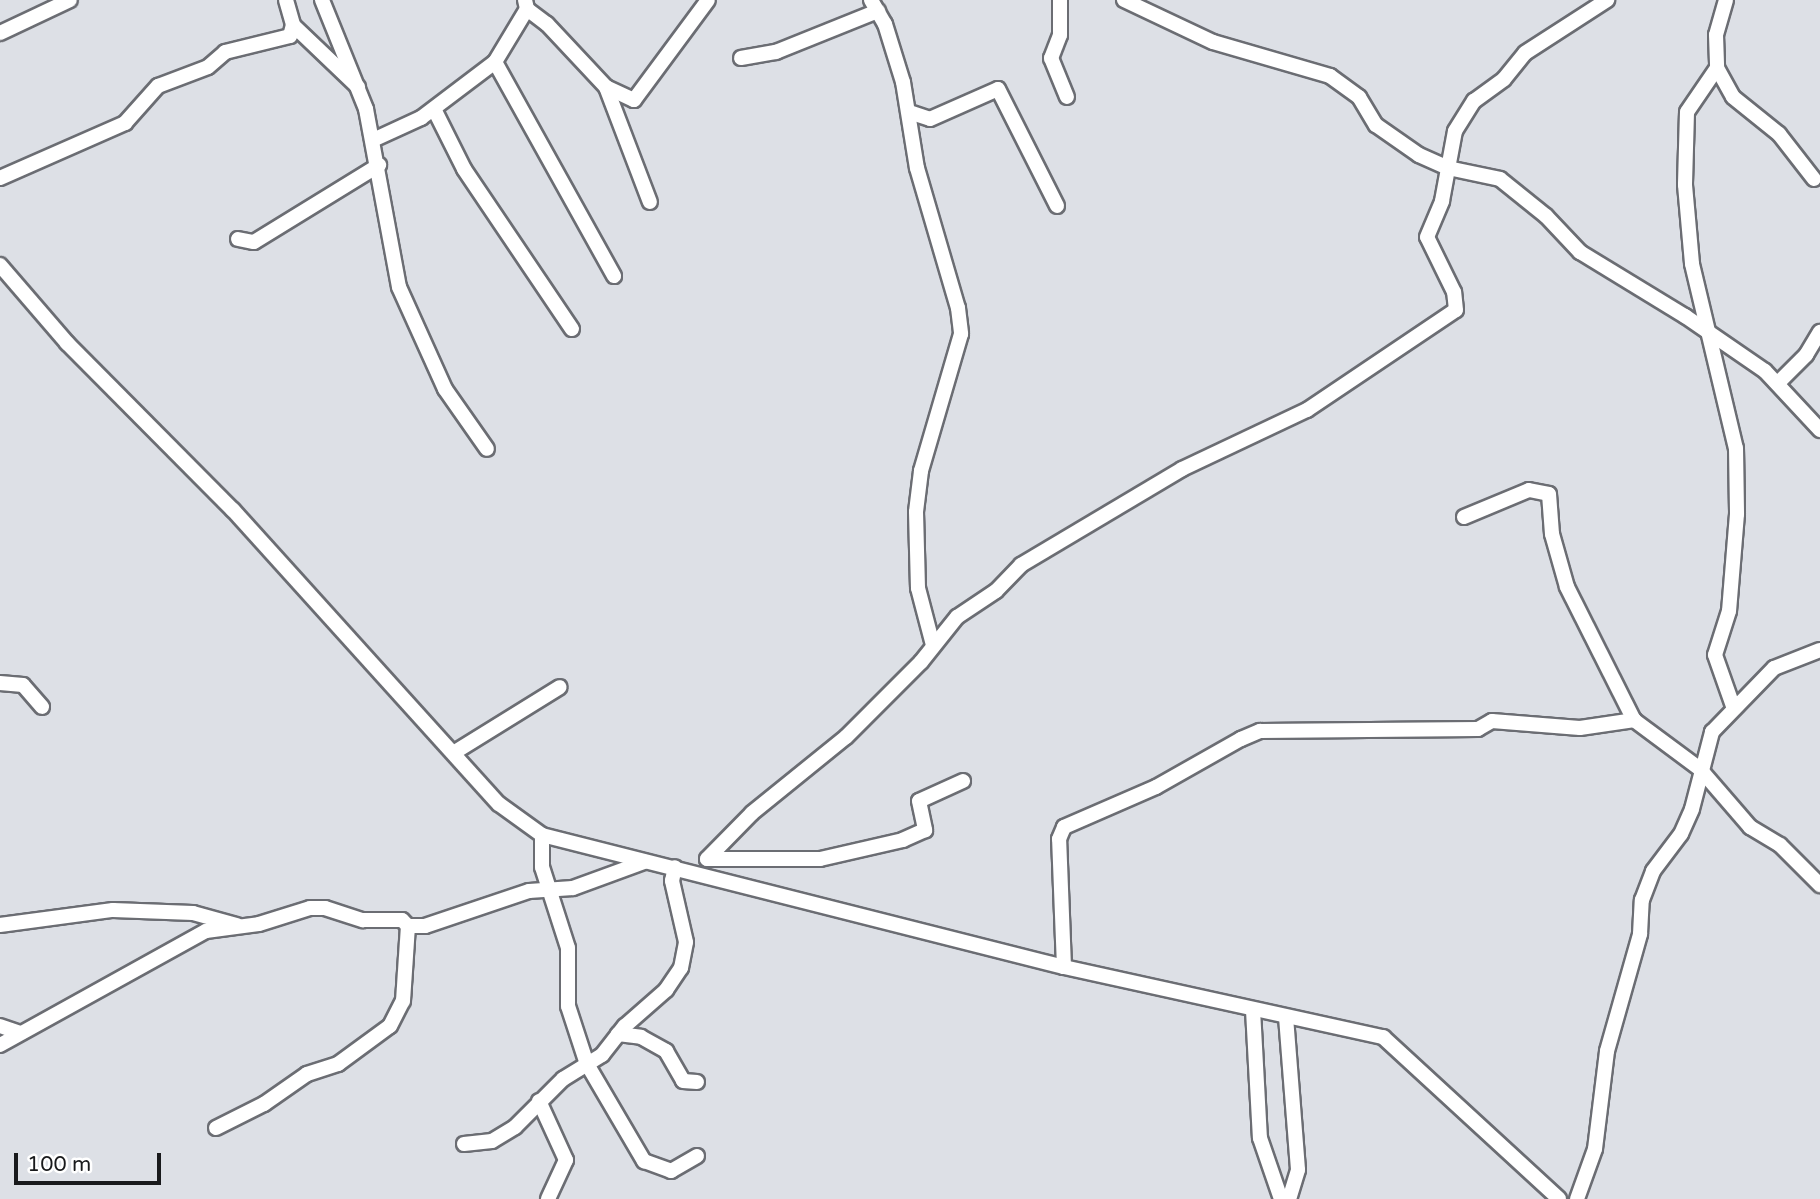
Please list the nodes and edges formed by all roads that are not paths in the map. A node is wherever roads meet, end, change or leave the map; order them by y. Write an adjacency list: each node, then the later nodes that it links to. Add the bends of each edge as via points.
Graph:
1 (70, 0): 12 (street)
2 (286, 0): 11 (street)
3 (322, 0): 17 (street)
4 (708, 0): 16 (street, via 634,100)
5 (1060, 0): 18 (street, via 1060,35 1051,58)
6 (1124, 0): 23 (street, via 1213,42 1330,76 1359,97 1386,133)
7 (1607, 0): 23 (street, via 1525,53 1504,79 1474,101 1455,131)
8 (1726, 0): 15 (street, via 1716,35)
9 (526, 4): 14 (street); 16 (street)
10 (875, 6): 13 (street, via 776,52); 20 (street)
11 (293, 25): 17 (street); 24 (street, via 290,36 225,52 208,67 158,86 125,123)
12 (0, 33)
13 (741, 58)
14 (495, 62): 19 (street); 30 (street)
15 (1717, 68): 25 (street, via 1733,97 1779,134); 32 (street, via 1687,112 1685,185 1692,264)
16 (606, 87): 26 (street)
17 (359, 88): 21 (street)
18 (1067, 97)
19 (434, 109): 21 (street); 31 (street, via 464,169)
20 (909, 112): 27 (street, via 930,119 998,89); 38 (street, via 917,168 958,308 961,334 921,471 916,512 918,588)
21 (373, 140): 22 (street)
22 (379, 165): 28 (street, via 254,242); 36 (street, via 399,287 445,389)
23 (1448, 168): 32 (street, via 1500,179 1546,216 1580,252); 38 (street, via 1437,218 1427,237 1454,292 1456,310 1307,410 1182,469 1038,553 996,591 957,617)
24 (0, 178)
25 (1814, 179)
26 (650, 202)
27 (1057, 206)
28 (238, 239)
29 (0, 265): 45 (street, via 67,343 233,510)
30 (614, 276)
31 (572, 329)
32 (1707, 332): 34 (street); 42 (street, via 1736,448 1737,514 1729,611 1714,655)
33 (1820, 332): 34 (street, via 1806,355)
34 (1778, 383): 35 (street)
35 (1820, 430)
36 (487, 449)
37 (1464, 517): 44 (street, via 1529,490 1549,494 1552,534 1567,587)
38 (933, 645): 49 (street, via 846,737 751,813)
39 (1820, 650): 42 (street, via 1774,668)
40 (0, 683): 43 (street, via 23,685)
41 (560, 687): 45 (street)
42 (1733, 706): 46 (street, via 1713,732)
43 (42, 707)
44 (1634, 720): 46 (street); 59 (street, via 1580,728 1492,721 1478,729 1260,731 1241,739 1156,787 1063,827 1059,839)
45 (455, 752): 48 (street, via 510,815)
46 (1700, 769): 53 (street, via 1750,827 1780,845); 76 (street, via 1692,809 1681,834 1653,871 1642,900 1640,933 1607,1051 1594,1149)
47 (963, 781): 49 (street, via 919,801 925,830 903,840 820,859)
48 (542, 835): 50 (street); 51 (street)
49 (707, 859): 52 (street)
50 (644, 862): 52 (street); 54 (street, via 573,888)
51 (542, 867): 54 (street); 55 (street)
52 (681, 868): 59 (street); 64 (street, via 672,881 686,942 681,968 666,990)
53 (1819, 886)
54 (549, 889): 55 (street); 66 (street, via 568,948 572,1025)
55 (528, 891): 58 (street, via 441,923)
56 (0, 925): 57 (street, via 127,911 193,913)
57 (238, 926): 58 (street, via 325,908 363,920 402,920); 63 (street, via 187,939 87,1001)
58 (408, 926): 69 (street, via 403,1001 390,1026 338,1064 307,1074 264,1104)
59 (1064, 967): 60 (street)
60 (1253, 1010): 61 (street); 73 (street, via 1260,1138)
61 (1286, 1017): 74 (street, via 1298,1170); 75 (street, via 1363,1030 1396,1046 1447,1099)
62 (0, 1026): 63 (street)
63 (20, 1033): 65 (street)
64 (618, 1034): 66 (street); 67 (street, via 641,1037 666,1051 683,1081)
65 (0, 1045)
66 (587, 1064): 68 (street); 71 (street, via 644,1161 671,1171)
67 (697, 1082)
68 (539, 1101): 70 (street, via 515,1127 492,1141); 72 (street, via 566,1160)
69 (216, 1128)
70 (464, 1144)
71 (697, 1156)
72 (548, 1199)
73 (1281, 1199)
74 (1289, 1199)
75 (1559, 1199)
76 (1577, 1199)

